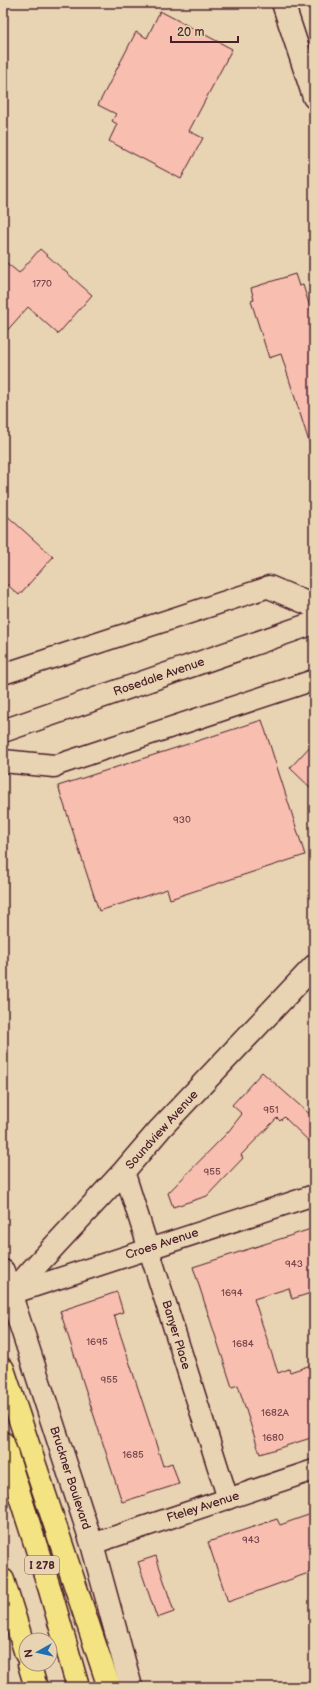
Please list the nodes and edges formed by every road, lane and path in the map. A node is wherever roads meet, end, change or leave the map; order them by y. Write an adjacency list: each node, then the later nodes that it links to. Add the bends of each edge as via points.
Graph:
1 (283, 3): 2 (main road)
2 (314, 97)
3 (269, 587): 4 (main road); 6 (street)
4 (314, 606)
5 (314, 623): 8 (main road, Rosedale Avenue)
6 (3, 674)
7 (314, 680): 10 (street)
8 (3, 731)
9 (3, 761): 10 (main road)
10 (54, 766)
11 (314, 966): 12 (main road, Soundview Avenue, via 160,1129)
12 (124, 1171): 14 (street, Banyer Place); 16 (main road, Soundview Avenue)
13 (314, 1195): 14 (street, Croes Avenue)
14 (149, 1249): 16 (street, Croes Avenue); 20 (street, Banyer Place)
15 (3, 1271): 16 (main road, Bruckner Boulevard)
16 (11, 1294): 21 (main road, Bruckner Boulevard)
17 (3, 1369): 27 (highway)
18 (3, 1443): 26 (highway, I 278)
19 (314, 1470): 20 (street, Fteley Avenue)
20 (228, 1499): 21 (street, Fteley Avenue)
21 (92, 1544): 28 (main road, Bruckner Boulevard)
22 (3, 1580): 23 (highway)
23 (19, 1632)
24 (31, 1672): 25 (highway)
25 (36, 1687)
26 (78, 1687)
27 (109, 1687)
28 (131, 1687)

